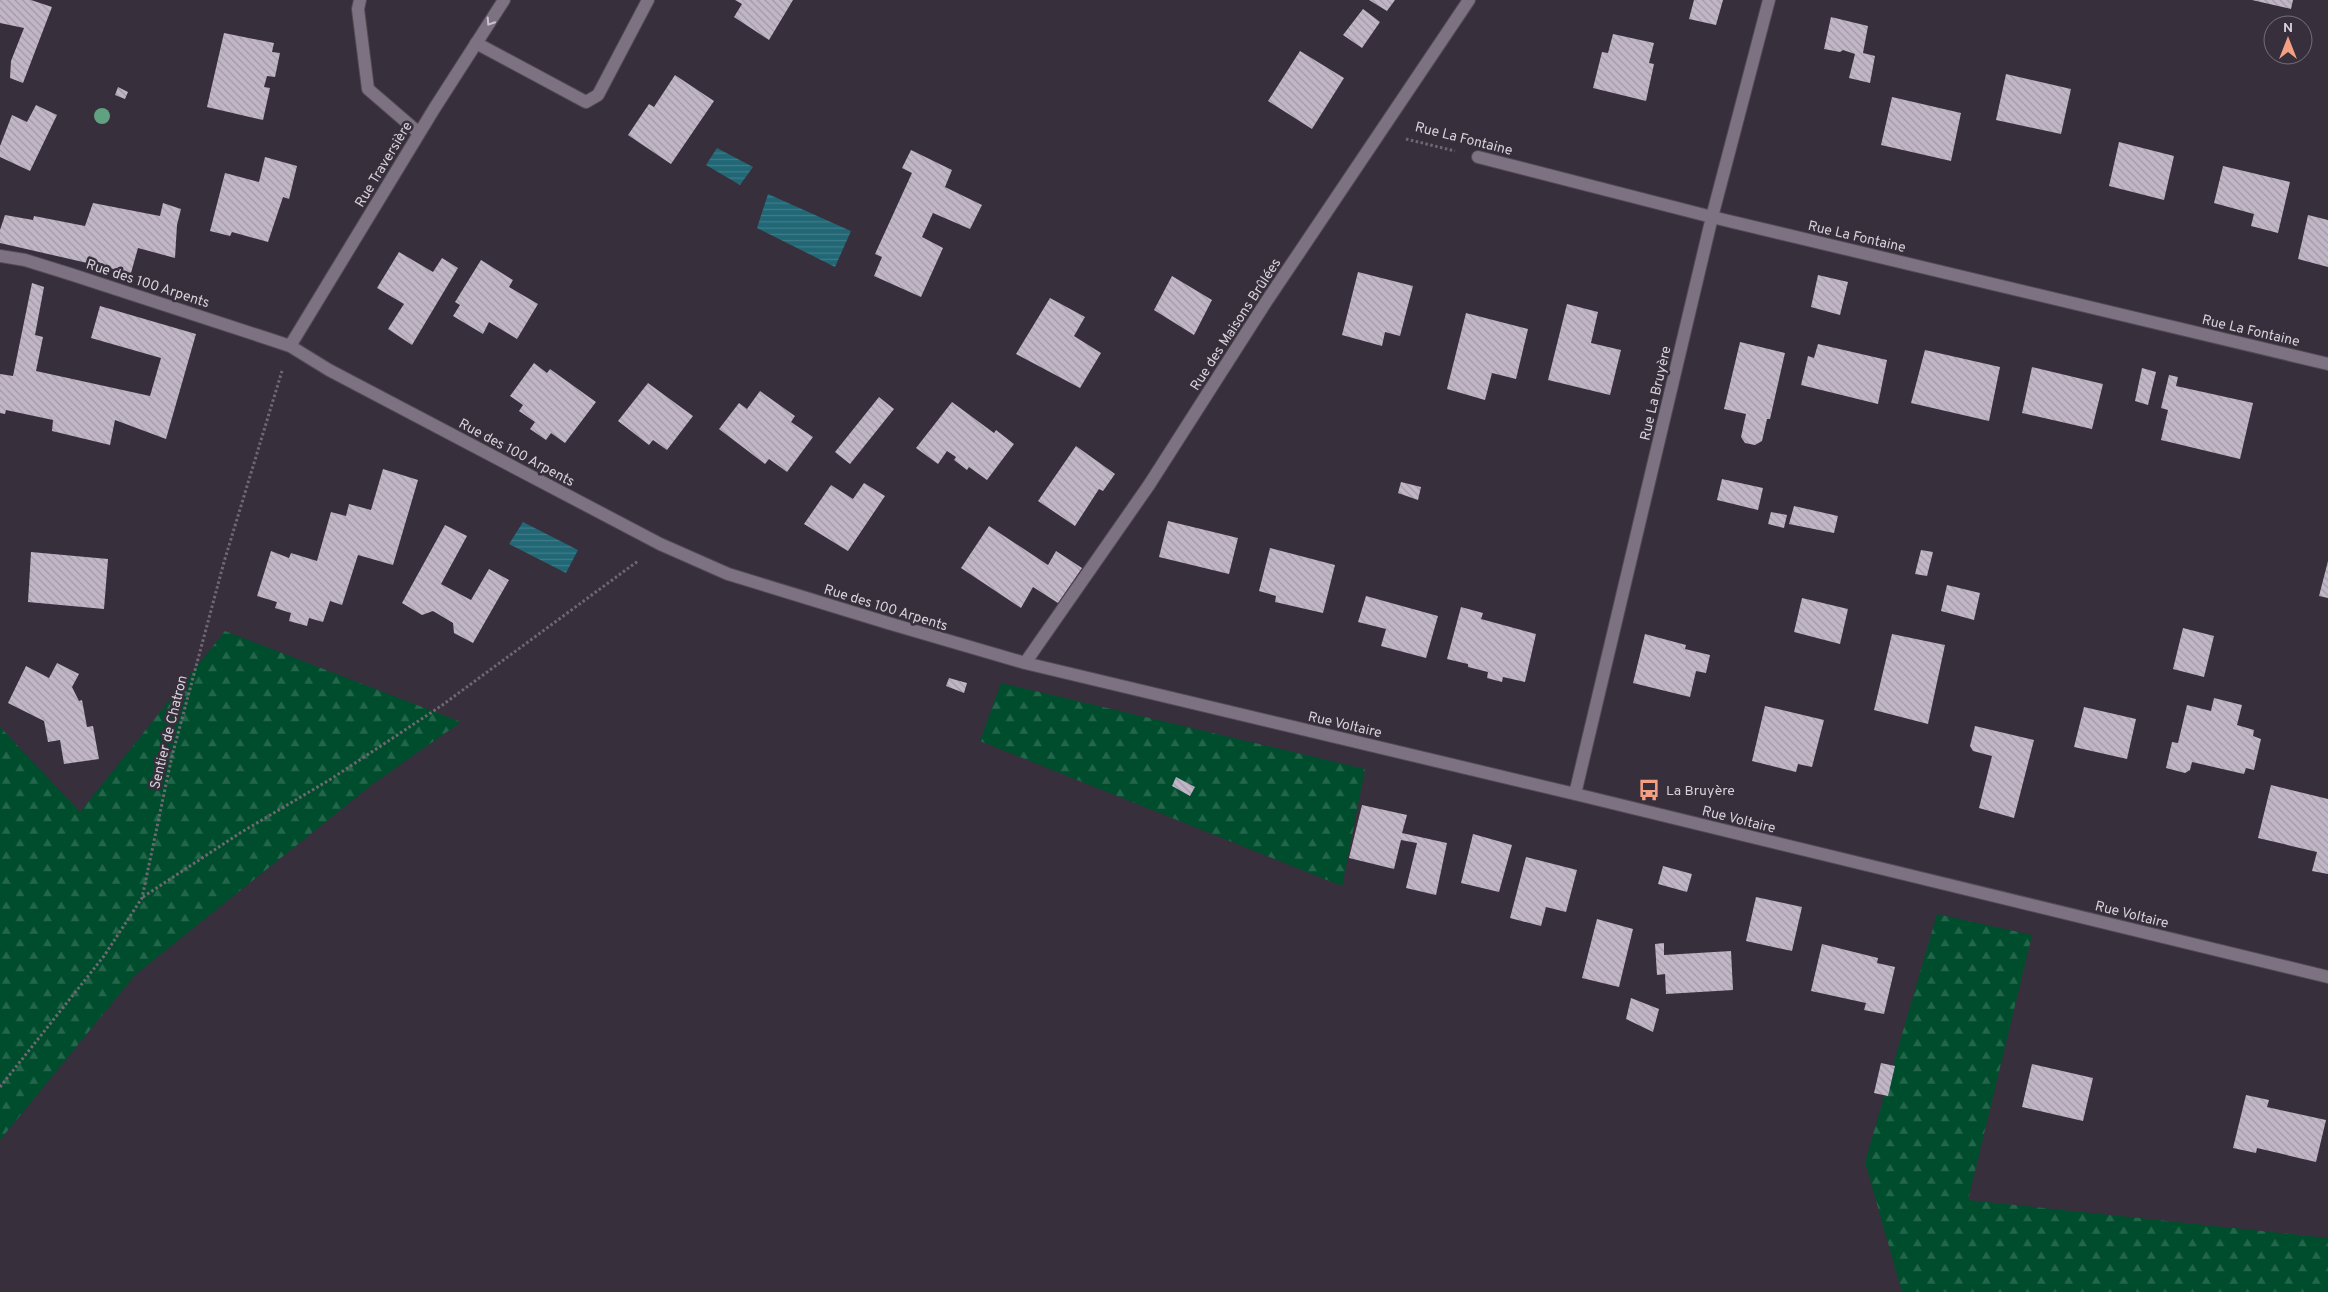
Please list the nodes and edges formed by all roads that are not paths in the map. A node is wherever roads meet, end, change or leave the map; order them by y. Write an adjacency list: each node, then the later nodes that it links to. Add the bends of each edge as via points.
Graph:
1 (360, 0): 7 (street, via 358,10 368,89)
2 (504, 0): 6 (street, Rue Traversière, one-way to 6)
3 (648, 0): 6 (street, via 598,95 586,102)
4 (1469, 0): 13 (street, Rue des Maisons Brûlées, via 1266,302 1148,485)
5 (1769, 0): 9 (street, Rue La Bruyère)
6 (476, 43): 7 (street, Rue Traversière)
7 (419, 133): 11 (street, Rue Traversière)
8 (1478, 157): 9 (street, Rue La Fontaine)
9 (1712, 217): 12 (street, Rue La Fontaine); 14 (street, Rue La Bruyère)
10 (0, 256): 11 (street, Rue des 100 Arpents, via 25,260)
11 (290, 346): 13 (street, Rue des 100 Arpents, via 329,370 660,544 728,574)
12 (2328, 364)
13 (1025, 663): 14 (street, Rue Voltaire)
14 (1575, 794): 15 (street, Rue Voltaire)
15 (2328, 977)

